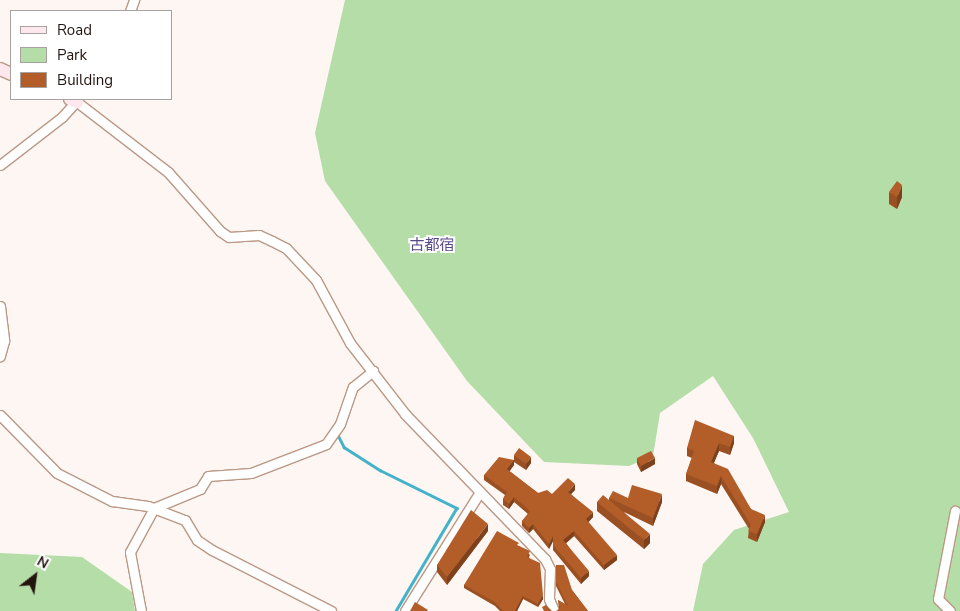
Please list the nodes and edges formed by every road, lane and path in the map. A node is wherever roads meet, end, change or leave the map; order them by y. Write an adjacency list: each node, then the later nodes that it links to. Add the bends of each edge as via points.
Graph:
1 (75, 100): 2 (street); 5 (street, via 168,172 220,231 229,237 259,235 286,248 316,280 350,343)
2 (0, 165)
3 (0, 306): 4 (street, via 4,341)
4 (0, 356)
5 (373, 371): 7 (street, via 405,414); 8 (street, via 353,387 340,424 326,444 251,474 208,476 200,489)
6 (0, 415): 8 (street, via 56,473 112,501)
7 (480, 492): 12 (street); 13 (street, via 545,559)
8 (154, 508): 10 (street, via 130,552); 11 (street, via 185,520 197,540 212,550)
9 (955, 511): 14 (street, via 938,599)
10 (141, 611)
11 (331, 611)
12 (405, 611)
13 (554, 611)
14 (950, 611)

